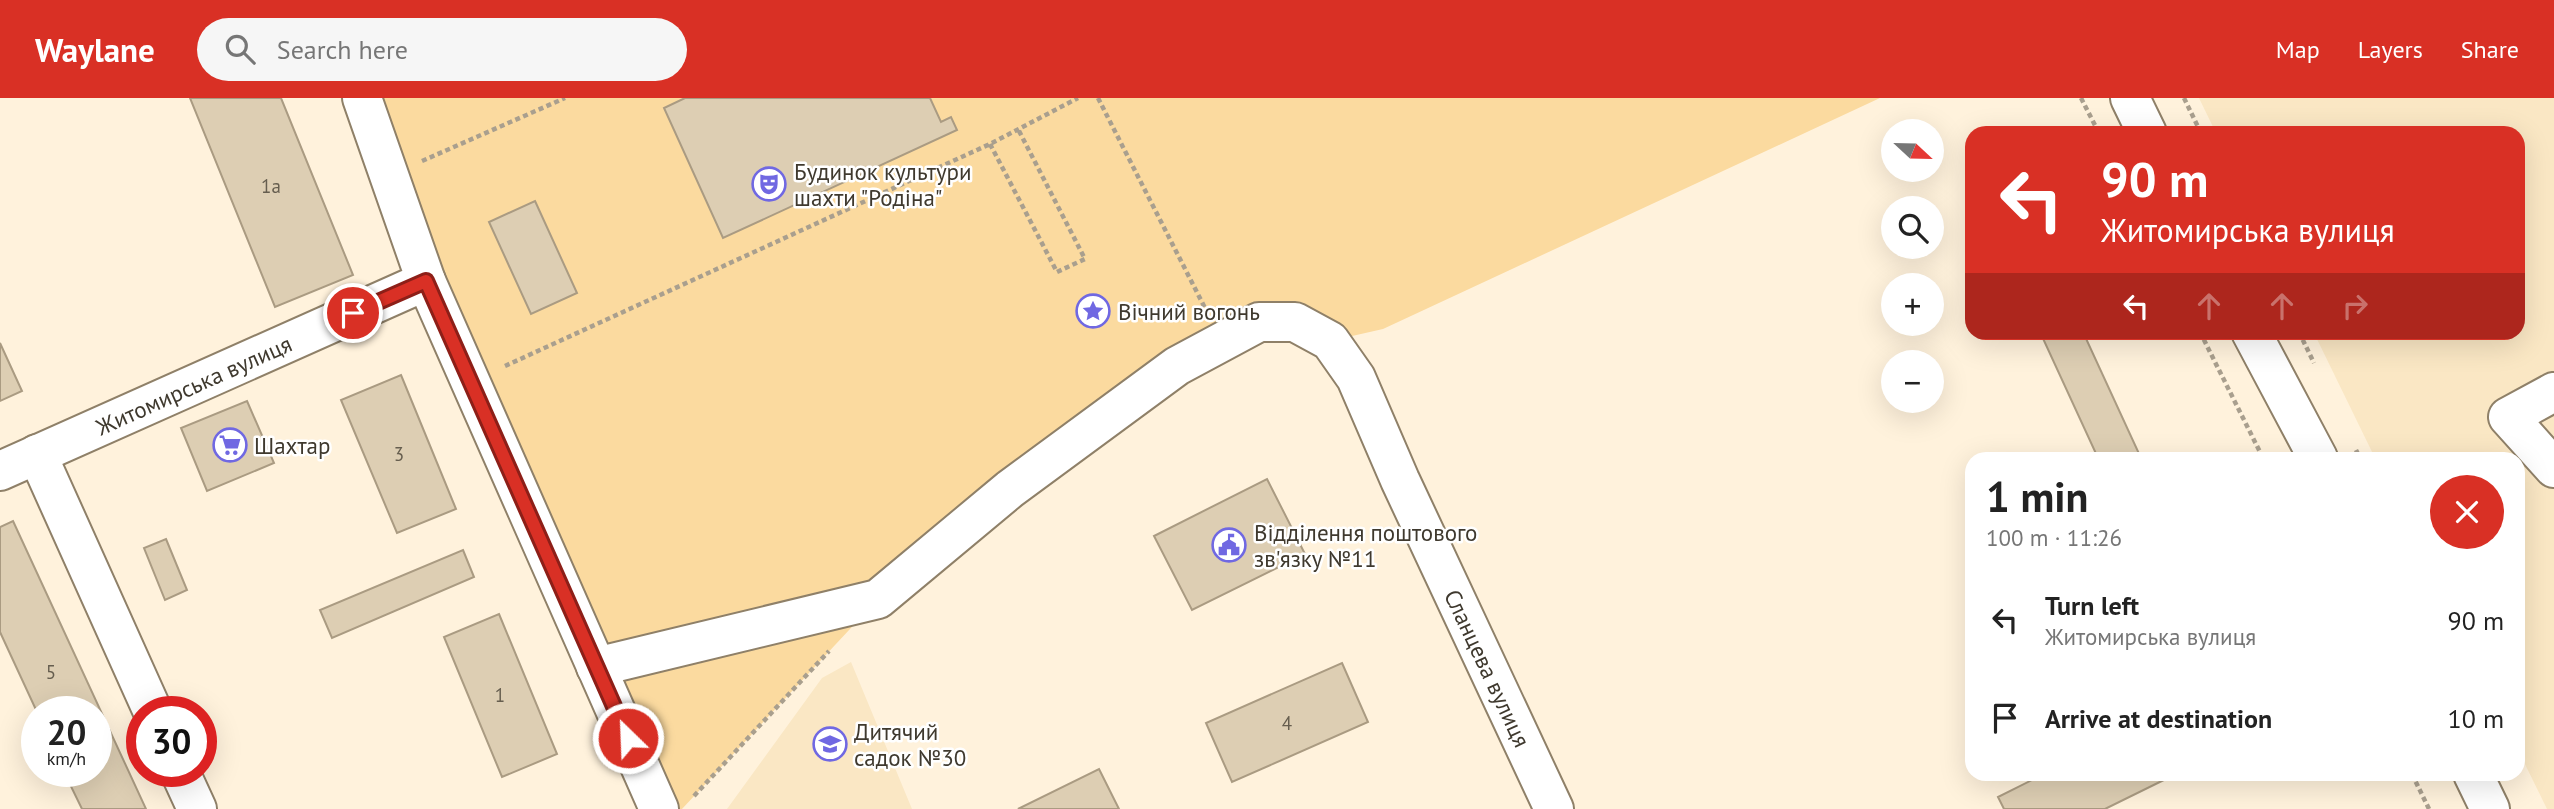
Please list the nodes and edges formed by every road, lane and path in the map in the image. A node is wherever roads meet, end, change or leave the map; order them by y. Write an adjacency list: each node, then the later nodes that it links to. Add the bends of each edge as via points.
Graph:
1 (362, 98): 13 (street)
2 (565, 98): 13 (path)
3 (1078, 98): 11 (path)
4 (1098, 98): 17 (path)
5 (2081, 98): 8 (path)
6 (2130, 98): 9 (street)
7 (2184, 98): 10 (path)
8 (2095, 126)
9 (2144, 126)
10 (2198, 126)
11 (1017, 129): 12 (path); 12 (path, via 1085,259 1057,272)
12 (990, 144): 18 (path)
13 (389, 176): 14 (street)
14 (426, 281): 18 (street); 22 (street, Житомирська вулиця)
15 (2204, 340): 20 (path)
16 (2255, 340): 21 (street)
17 (1222, 342): 26 (street, via 1177,366 1010,489 878,599); 33 (street, Сланцева вулиця, via 1259,322 1295,322 1331,341 1356,378 1399,480)
18 (470, 382): 26 (street)
19 (2554, 392): 23 (street, via 2508,417)
20 (2260, 452)
21 (2315, 452)
22 (37, 454): 24 (street, Житомирська вулиця); 27 (street)
23 (2554, 468)
24 (0, 471)
25 (831, 649): 31 (path)
26 (596, 667): 31 (street)
27 (146, 696)
28 (2415, 781): 34 (path)
29 (2476, 781): 35 (street)
30 (187, 787): 32 (street)
31 (675, 804)
32 (197, 809)
33 (1555, 809)
34 (2429, 809)
35 (2490, 809)

